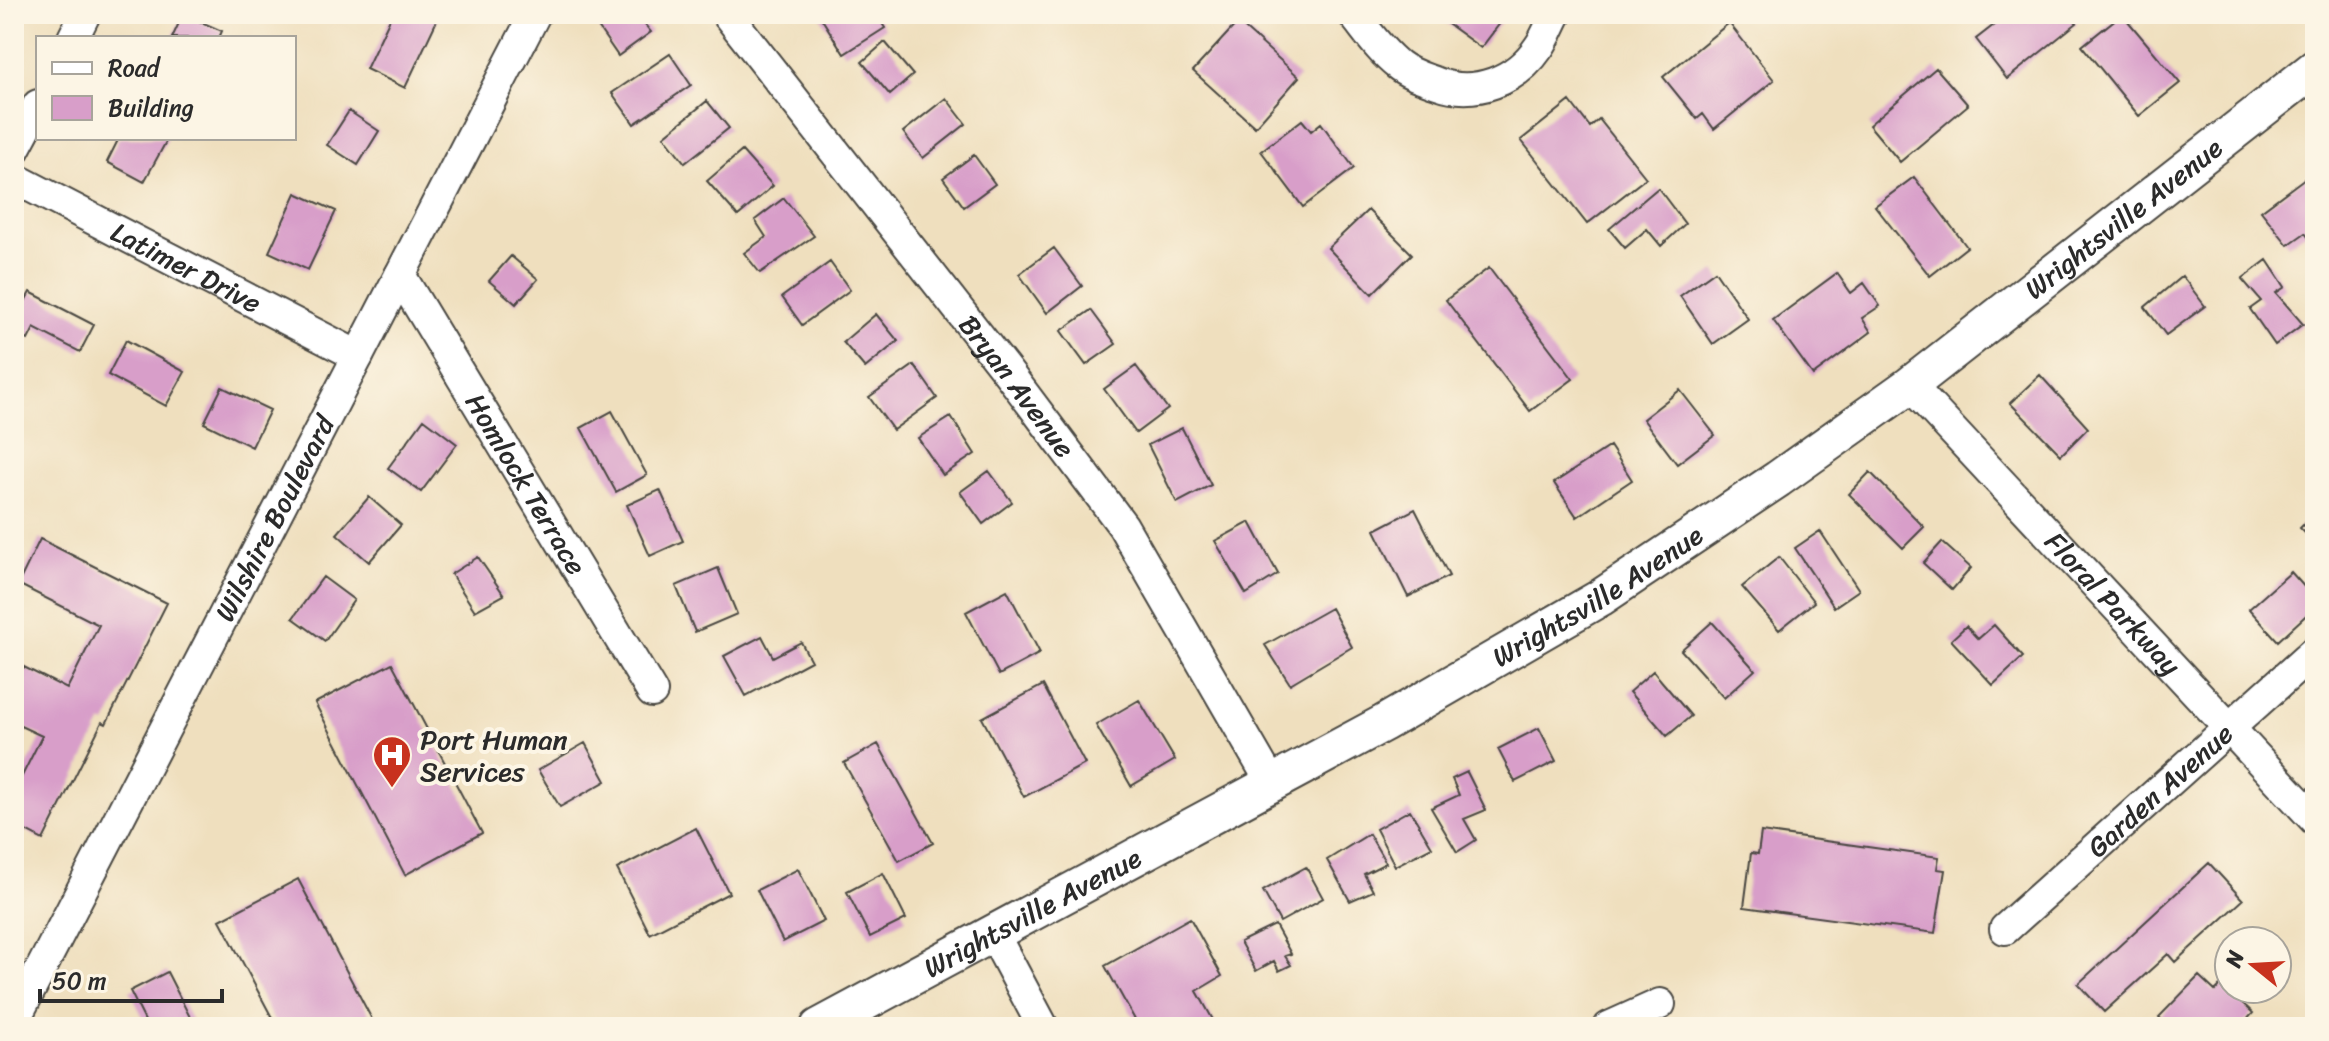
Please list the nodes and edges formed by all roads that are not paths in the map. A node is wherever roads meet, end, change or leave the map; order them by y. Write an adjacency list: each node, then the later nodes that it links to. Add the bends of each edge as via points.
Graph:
1 (85, 14): 6 (street)
2 (535, 14): 11 (street, Wilshire Boulevard)
3 (727, 14): 17 (street, Bryan Avenue, via 1123,526)
4 (1353, 14): 5 (street, via 1399,67 1468,90 1497,83 1518,69 1539,48)
5 (1556, 14)
6 (74, 36)
7 (2315, 68): 13 (street, Wrightsville Avenue)
8 (36, 109): 9 (street)
9 (14, 150)
10 (14, 178): 12 (street, Latimer Drive)
11 (400, 275): 12 (street, Wilshire Boulevard); 15 (street, Homlock Terrace)
12 (358, 356): 22 (street, Wilshire Boulevard)
13 (1910, 385): 16 (street, Floral Parkway); 17 (street, Wrightsville Avenue, via 1600,598)
14 (2315, 651): 16 (street, Garden Avenue)
15 (652, 692)
16 (2230, 730): 18 (street, Floral Parkway); 19 (street, Garden Avenue)
17 (1271, 782): 20 (street, Wrightsville Avenue)
18 (2315, 820)
19 (2005, 929)
20 (993, 933): 23 (street, Wrightsville Avenue); 24 (street)
21 (1660, 1004): 25 (street)
22 (14, 1021)
23 (819, 1027)
24 (1043, 1027)
25 (1609, 1027)

